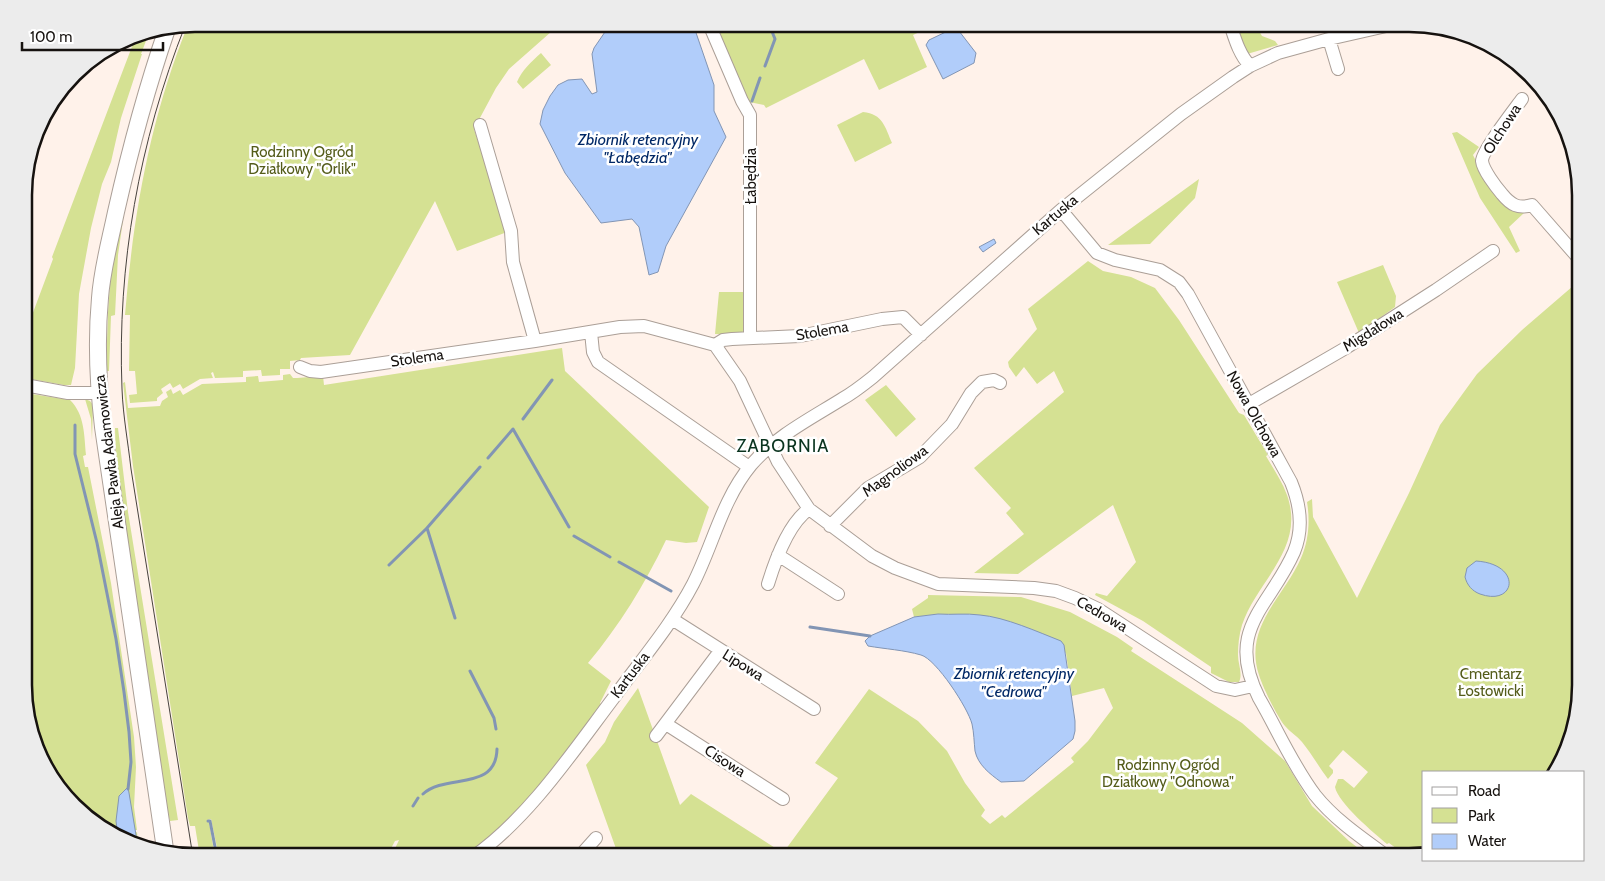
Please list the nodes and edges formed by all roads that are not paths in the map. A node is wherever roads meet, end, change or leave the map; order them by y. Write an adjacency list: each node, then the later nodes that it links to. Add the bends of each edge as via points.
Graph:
1 (1233, 32): 6 (street, via 1238,48)
2 (1360, 32): 5 (street, Kartuska)
3 (713, 33): 15 (street, Łabędzia, via 750,115)
4 (165, 36): 21 (main road, Aleja Pawła Adamowicza, via 146,91 105,261 98,326)
5 (1330, 39): 6 (street, Kartuska, via 1278,53); 7 (street)
6 (1250, 66): 10 (street, Kartuska, via 1182,114)
7 (1338, 69)
8 (1522, 99): 12 (street, Olchowa, via 1482,161 1498,190 1510,203 1519,207 1532,205)
9 (480, 125): 16 (street, via 511,231 513,262)
10 (1061, 210): 14 (street, Kartuska); 22 (street, Nowa Olchowa, via 1098,253 1160,270 1179,282)
11 (1493, 251): 22 (street, Migdałowa, via 1351,344)
12 (1572, 251)
13 (590, 332): 16 (street, Stolema); 17 (street, Stolema, via 644,326); 24 (street, via 598,362)
14 (921, 335): 15 (street, Stolema, via 903,317 800,336); 23 (street, Kartuska, via 873,378)
15 (750, 338): 17 (street, Stolema, via 723,340)
16 (535, 341): 18 (street, Stolema, via 321,372 310,372)
17 (715, 345): 23 (street, via 740,381)
18 (300, 367)
19 (1000, 383): 26 (street, Magnoliowa, via 994,380 982,382 971,393 952,424 920,457 868,488)
20 (32, 386): 21 (street, via 62,392)
21 (100, 393): 38 (main road, Aleja Pawła Adamowicza, via 110,482)
22 (1249, 404): 32 (street, Nowa Olchowa, via 1291,482 1300,518 1294,552 1252,624 1247,659)
23 (770, 445): 24 (street, Kartuska); 25 (street, Cedrowa)
24 (749, 467): 30 (street, Kartuska, via 730,499 694,582)
25 (810, 509): 26 (street, Cedrowa); 27 (street, via 803,514)
26 (830, 526): 32 (street, Cedrowa, via 879,560 929,582 1034,588 1075,598 1098,609 1216,686 1235,690)
27 (778, 555): 28 (street); 29 (street)
28 (768, 584)
29 (838, 594)
30 (672, 619): 31 (street, Lipowa); 39 (street, Kartuska, via 531,804)
31 (720, 651): 33 (street, Lipowa); 34 (street)
32 (1253, 686): 41 (street, via 1315,794 1332,813)
33 (814, 709)
34 (666, 724): 35 (street); 36 (street, Cisowa)
35 (656, 736)
36 (783, 798)
37 (596, 838): 40 (street)
38 (164, 845)
39 (485, 848)
40 (587, 848)
41 (1376, 848)

